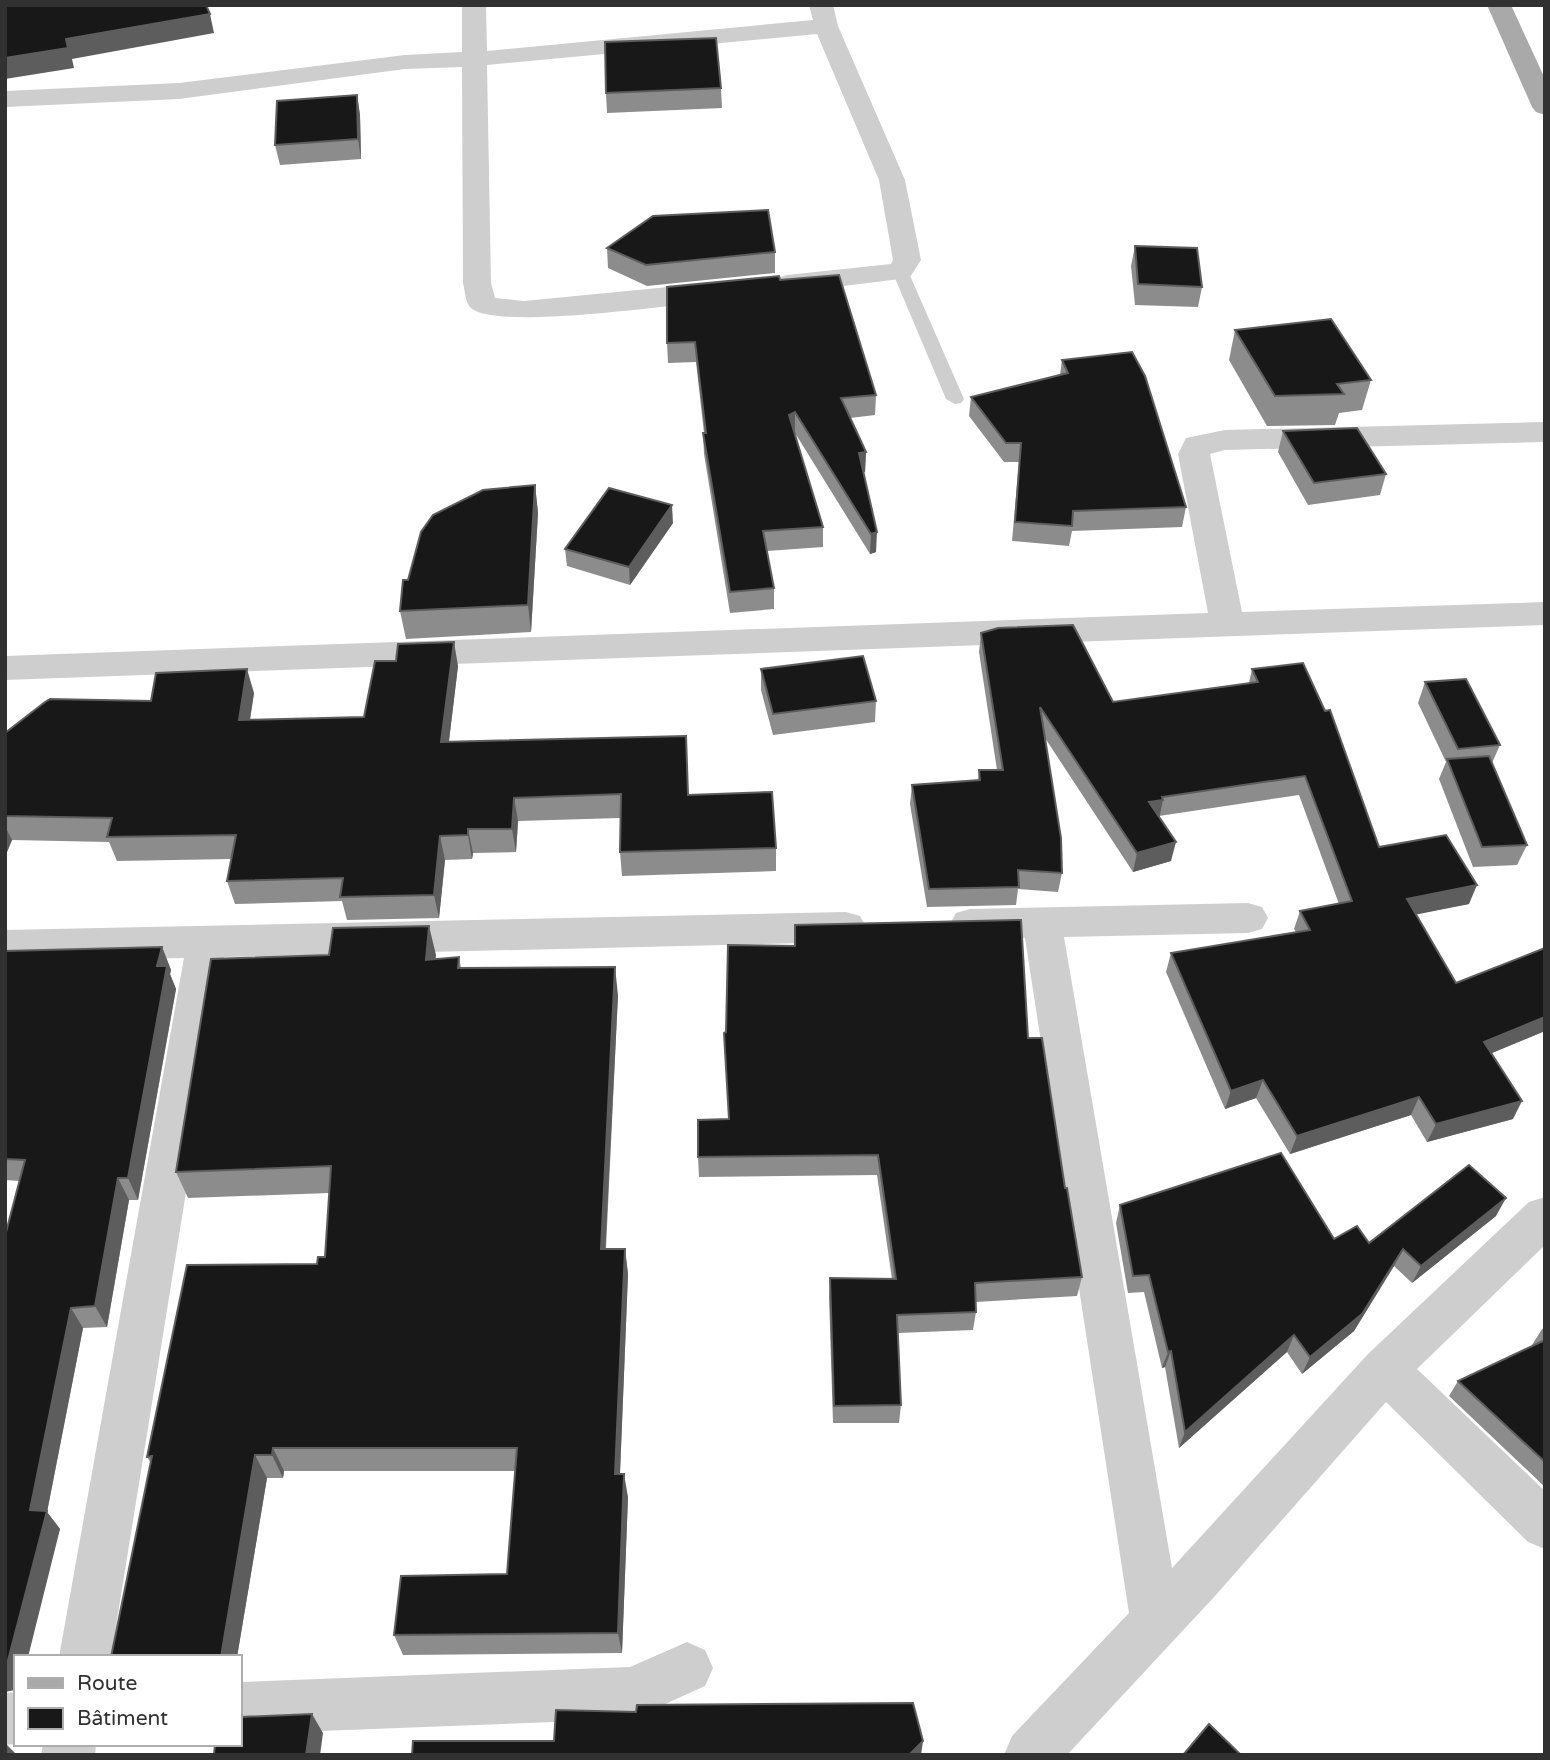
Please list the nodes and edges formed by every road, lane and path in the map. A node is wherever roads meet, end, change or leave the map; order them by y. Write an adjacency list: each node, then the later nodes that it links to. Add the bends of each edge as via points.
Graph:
1 (474, 5): 4 (street)
2 (1499, 5): 6 (main road)
3 (823, 16): 4 (street); 7 (street, via 892,180 907,260)
4 (477, 59): 5 (street, via 405,62 179,91); 7 (street, via 477,283 482,303 524,310)
5 (5, 99)
6 (1545, 107)
7 (900, 271): 8 (lane)
8 (955, 399)
9 (1545, 432): 11 (street, via 1225,440 1197,445 1194,454)
10 (1545, 613): 11 (street)
11 (1227, 622): 12 (street)
12 (5, 668)
13 (1248, 918): 14 (street)
14 (1042, 922): 15 (street); 22 (street)
15 (931, 925)
16 (875, 926): 17 (street)
17 (207, 942): 18 (street); 23 (street)
18 (5, 946)
19 (1545, 1216): 20 (street)
20 (1385, 1370): 21 (street); 22 (street)
21 (1545, 1525)
22 (1156, 1622): 26 (street)
23 (85, 1655)
24 (687, 1668): 25 (street, via 632,1693)
25 (242, 1708)
26 (1031, 1755)

